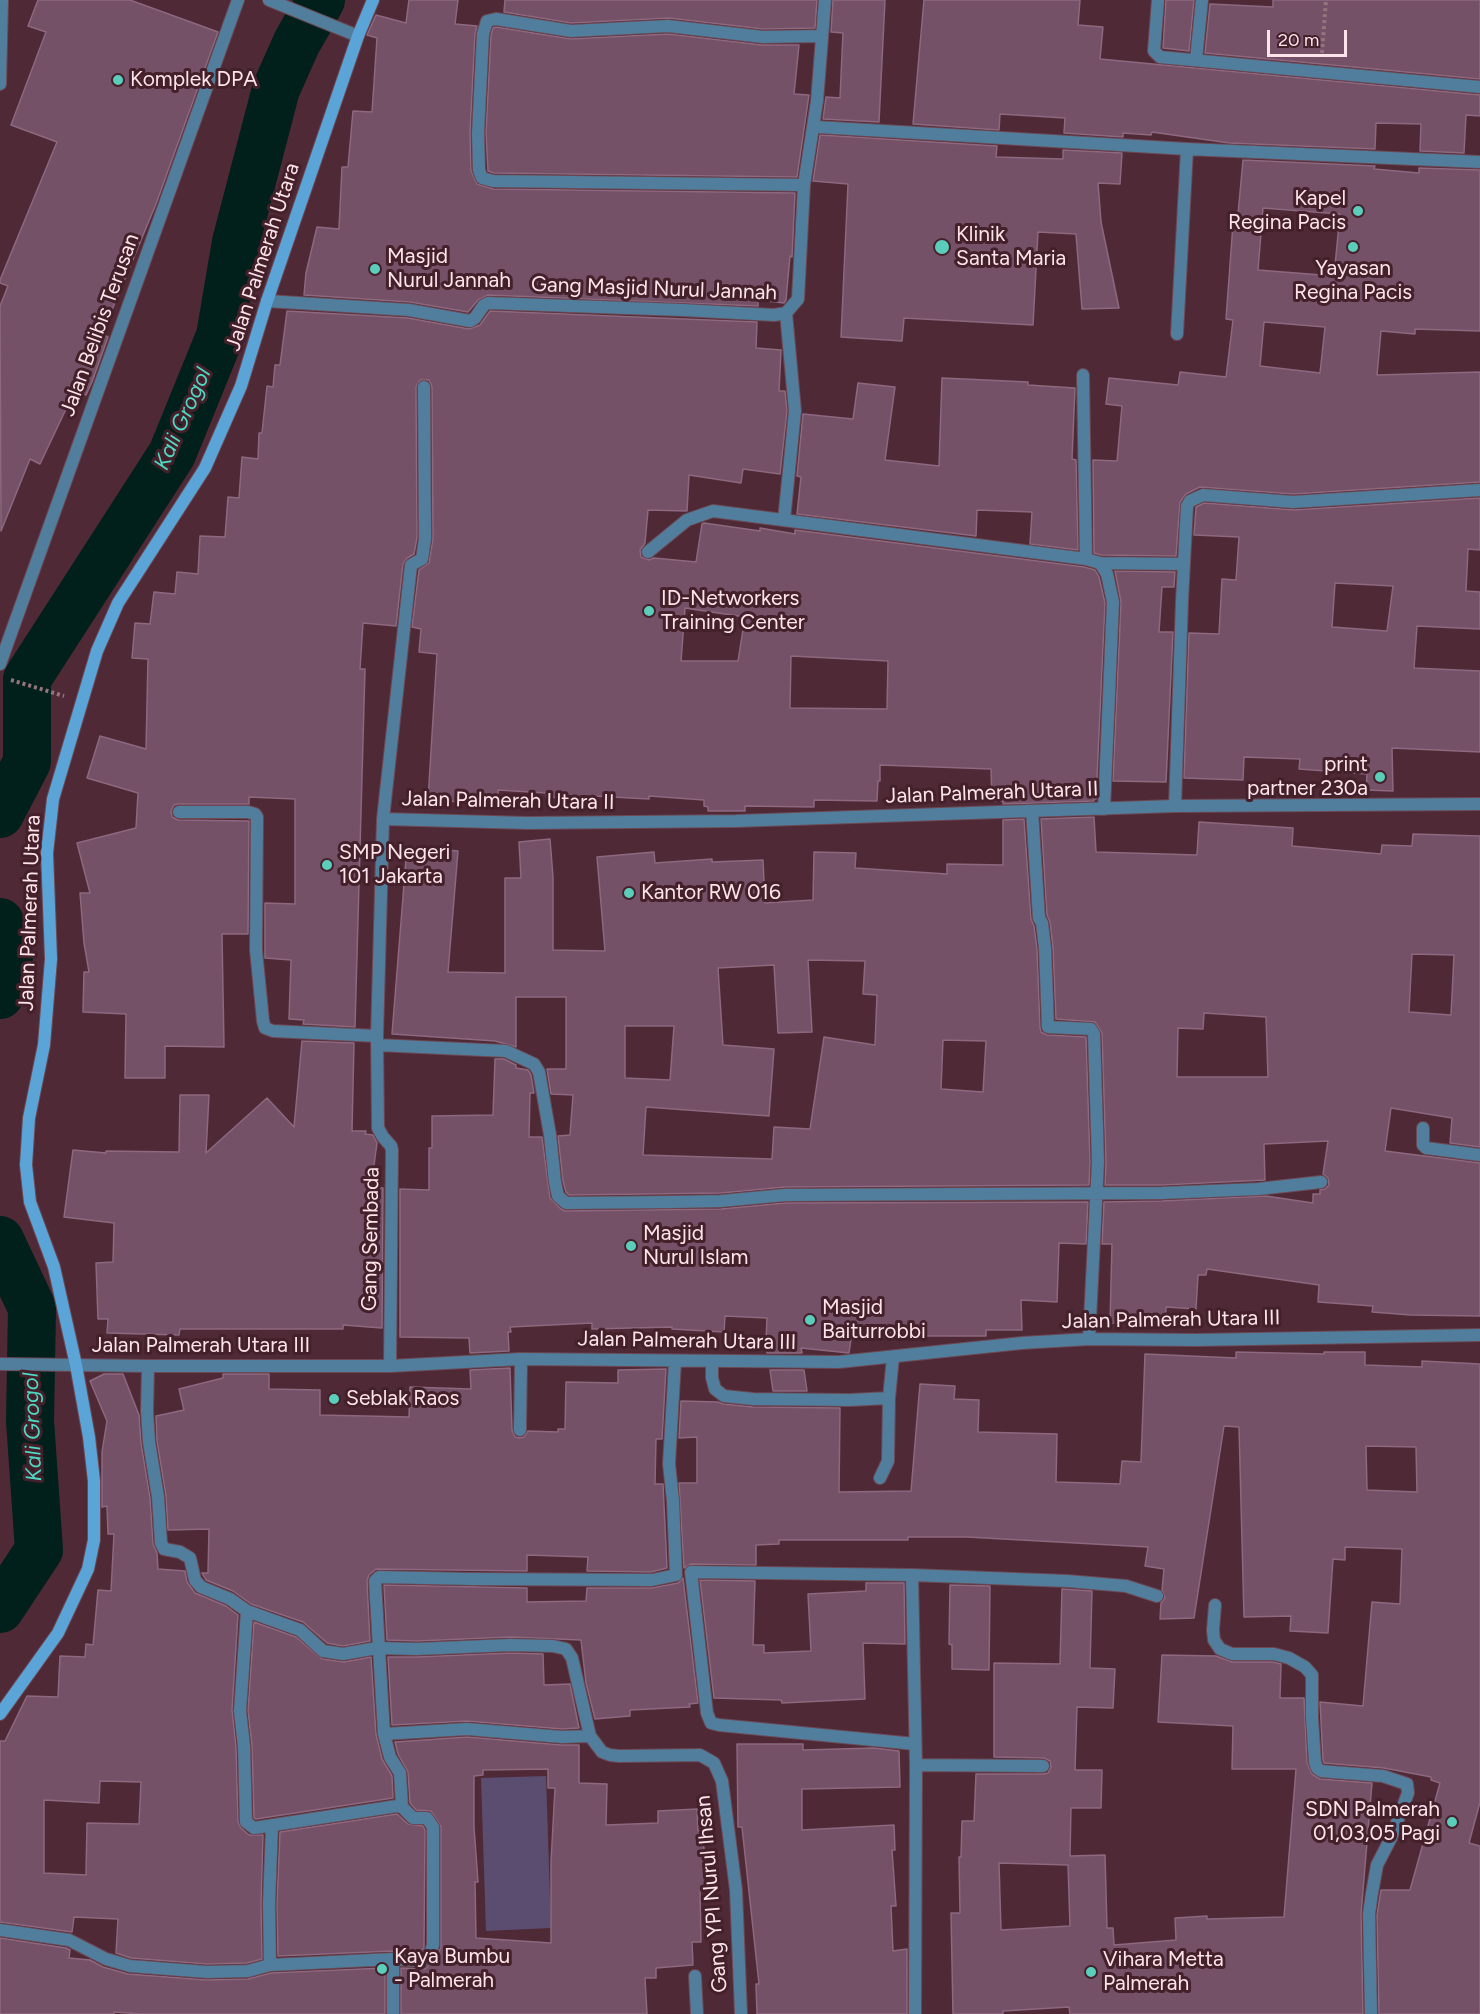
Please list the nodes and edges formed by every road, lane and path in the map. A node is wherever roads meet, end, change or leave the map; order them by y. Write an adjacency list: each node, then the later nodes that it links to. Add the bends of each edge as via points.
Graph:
1 (2, 0): 13 (street)
2 (238, 0): 30 (street, Jalan Belibis Terusan)
3 (270, 0): 9 (street)
4 (373, 0): 9 (street, Jalan Palmerah Utara)
5 (825, 0): 10 (street, Gang Masjid Nurul Jannah)
6 (1158, 0): 11 (street, via 1154,51 1157,56)
7 (1202, 0): 11 (street)
8 (1326, 0): 12 (path)
9 (358, 36): 19 (street, Jalan Palmerah Utara)
10 (822, 36): 15 (street, Gang Masjid Nurul Jannah); 18 (street, via 763,37 668,26 571,31 496,19 484,27 478,133 482,178)
11 (1196, 60): 12 (street)
12 (1321, 71): 14 (street)
13 (0, 84)
14 (1480, 87)
15 (815, 127): 16 (street); 18 (street, Gang Masjid Nurul Jannah)
16 (1187, 149): 17 (street); 21 (street)
17 (1480, 162)
18 (804, 185): 20 (street, Gang Masjid Nurul Jannah, via 798,299)
19 (267, 301): 20 (street, Gang Masjid Nurul Jannah, via 409,310 470,321 488,303); 51 (street, Jalan Palmerah Utara, via 241,386 205,468 118,603 97,651 53,800 47,853 51,960 48,1002 44,1045 29,1118 26,1165 30,1202 54,1267)
20 (786, 313): 25 (street, via 795,411)
21 (1177, 334)
22 (1083, 375): 27 (street)
23 (424, 387): 38 (street, via 425,539 422,559 411,566)
24 (1480, 490): 29 (street, via 1302,502 1203,495 1187,506)
25 (784, 520): 26 (street, via 713,511 687,520); 27 (street)
26 (648, 552)
27 (1086, 559): 28 (street)
28 (1100, 563): 29 (street); 35 (street, via 1107,574 1113,602)
29 (1184, 564): 34 (street)
30 (0, 664)
31 (10, 680): 32 (path)
32 (51, 692)
33 (1480, 804): 34 (street, Jalan Palmerah Utara II)
34 (1175, 806): 35 (street, Jalan Palmerah Utara II)
35 (1104, 809): 36 (street, Jalan Palmerah Utara II)
36 (1032, 811): 38 (street, Jalan Palmerah Utara II, via 736,821 528,823); 43 (street, via 1039,918 1046,948 1048,1027 1091,1029 1094,1034)
37 (179, 812): 39 (street, via 248,812 257,817 256,950 265,1028)
38 (383, 819): 39 (street, Jalan Palmerah Utara II)
39 (377, 1041): 43 (street, via 506,1051 534,1064 539,1072 558,1196 566,1203 711,1201 785,1195); 53 (street, Gang Sembada, via 378,1128 392,1150)
40 (1423, 1128): 41 (street, via 1426,1148)
41 (1480, 1155)
42 (1321, 1182): 43 (street, via 1258,1189)
43 (1096, 1194): 45 (street)
44 (1480, 1335): 45 (street, Jalan Palmerah Utara III)
45 (1089, 1339): 46 (street, Jalan Palmerah Utara III)
46 (893, 1357): 49 (street, Jalan Palmerah Utara III, via 839,1362); 54 (street)
47 (521, 1359): 48 (street, Jalan Palmerah Utara III); 53 (street, Jalan Palmerah Utara III); 55 (street)
48 (675, 1361): 49 (street, Jalan Palmerah Utara III); 61 (street, via 669,1464 676,1575 652,1580 379,1577 375,1581)
49 (712, 1362): 54 (street, via 712,1378 724,1396)
50 (0, 1364): 51 (street, Jalan Palmerah Utara III)
51 (76, 1365): 52 (street, Jalan Palmerah Utara III); 62 (street, Jalan Palmerah Utara, via 94,1481 94,1540 87,1569 58,1633)
52 (148, 1366): 53 (street, Jalan Palmerah Utara III); 60 (street, via 149,1442 162,1546 190,1558 195,1580 201,1587)
53 (390, 1366)
54 (889, 1398): 56 (street, via 888,1461)
55 (520, 1430)
56 (880, 1478)
57 (912, 1575): 58 (street, via 1126,1586); 65 (street); 65 (street, via 691,1572 711,1723)
58 (1157, 1596)
59 (1215, 1605): 78 (street, via 1213,1630 1220,1648 1232,1654 1290,1658 1312,1676 1311,1718 1317,1768 1383,1776 1407,1784 1408,1793 1377,1865 1372,1893)
60 (247, 1611): 61 (street, via 300,1630 323,1651 343,1654); 69 (street, via 240,1712 246,1822 254,1828)
61 (377, 1648): 63 (street); 64 (street, via 521,1645 566,1649 572,1658)
62 (0, 1714)
63 (384, 1734): 64 (street, via 467,1729); 68 (street, via 390,1757 400,1773)
64 (590, 1736): 76 (street, Gang YPI Nurul Ihsan, via 602,1752 610,1755 700,1755 714,1763 722,1781 736,1890)
65 (915, 1744): 66 (street)
66 (916, 1765): 67 (street); 77 (street)
67 (1043, 1766)
68 (402, 1807): 69 (street); 71 (street, via 413,1818 427,1818 433,1827 433,1945 422,1960)
69 (272, 1826): 72 (street)
70 (0, 1930): 72 (street, via 69,1940 106,1959 130,1965 207,1972 248,1971)
71 (393, 1959): 72 (street); 74 (street)
72 (270, 1965)
73 (695, 1976): 75 (street)
74 (393, 2014)
75 (697, 2014)
76 (741, 2014)
77 (915, 2014)
78 (1371, 2014)

